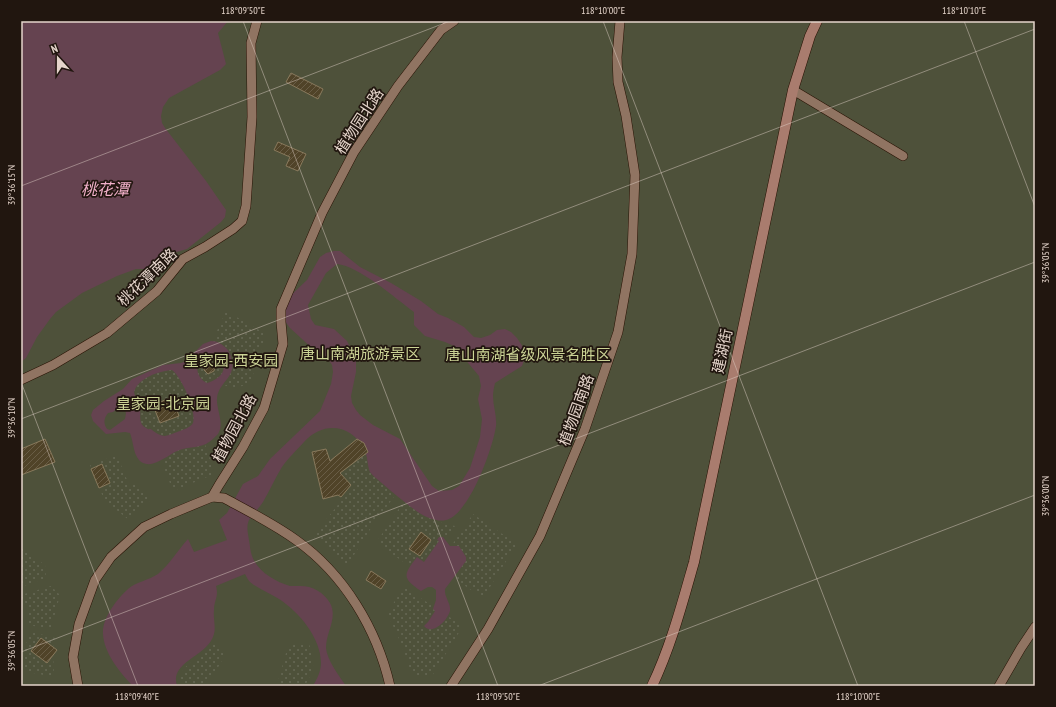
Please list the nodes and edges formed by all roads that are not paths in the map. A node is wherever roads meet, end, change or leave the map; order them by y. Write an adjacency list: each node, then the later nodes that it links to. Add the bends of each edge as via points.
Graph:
1 (257, 21): 7 (street, 桃花潭南路, via 251,42 252,117 246,206 242,221 183,259 157,291 108,333 54,365)
2 (454, 21): 8 (street, 植物园北路, via 441,30 398,86 354,152 322,213 282,309 283,344 264,408)
3 (620, 21): 12 (street, 植物园南路, via 618,82 635,175 632,254 618,332 585,429 540,536 488,629)
4 (818, 21): 5 (street, 建湖街, via 810,36)
5 (793, 90): 6 (street); 13 (street, 建湖街, via 694,562 678,620)
6 (903, 156)
7 (21, 380)
8 (212, 497): 10 (street, via 144,527 111,557 95,580 79,624 73,657); 11 (street, via 224,498 298,541 341,582 364,616 380,653)
9 (1035, 627): 14 (street)
10 (78, 686)
11 (390, 686)
12 (451, 686)
13 (652, 686)
14 (999, 686)

